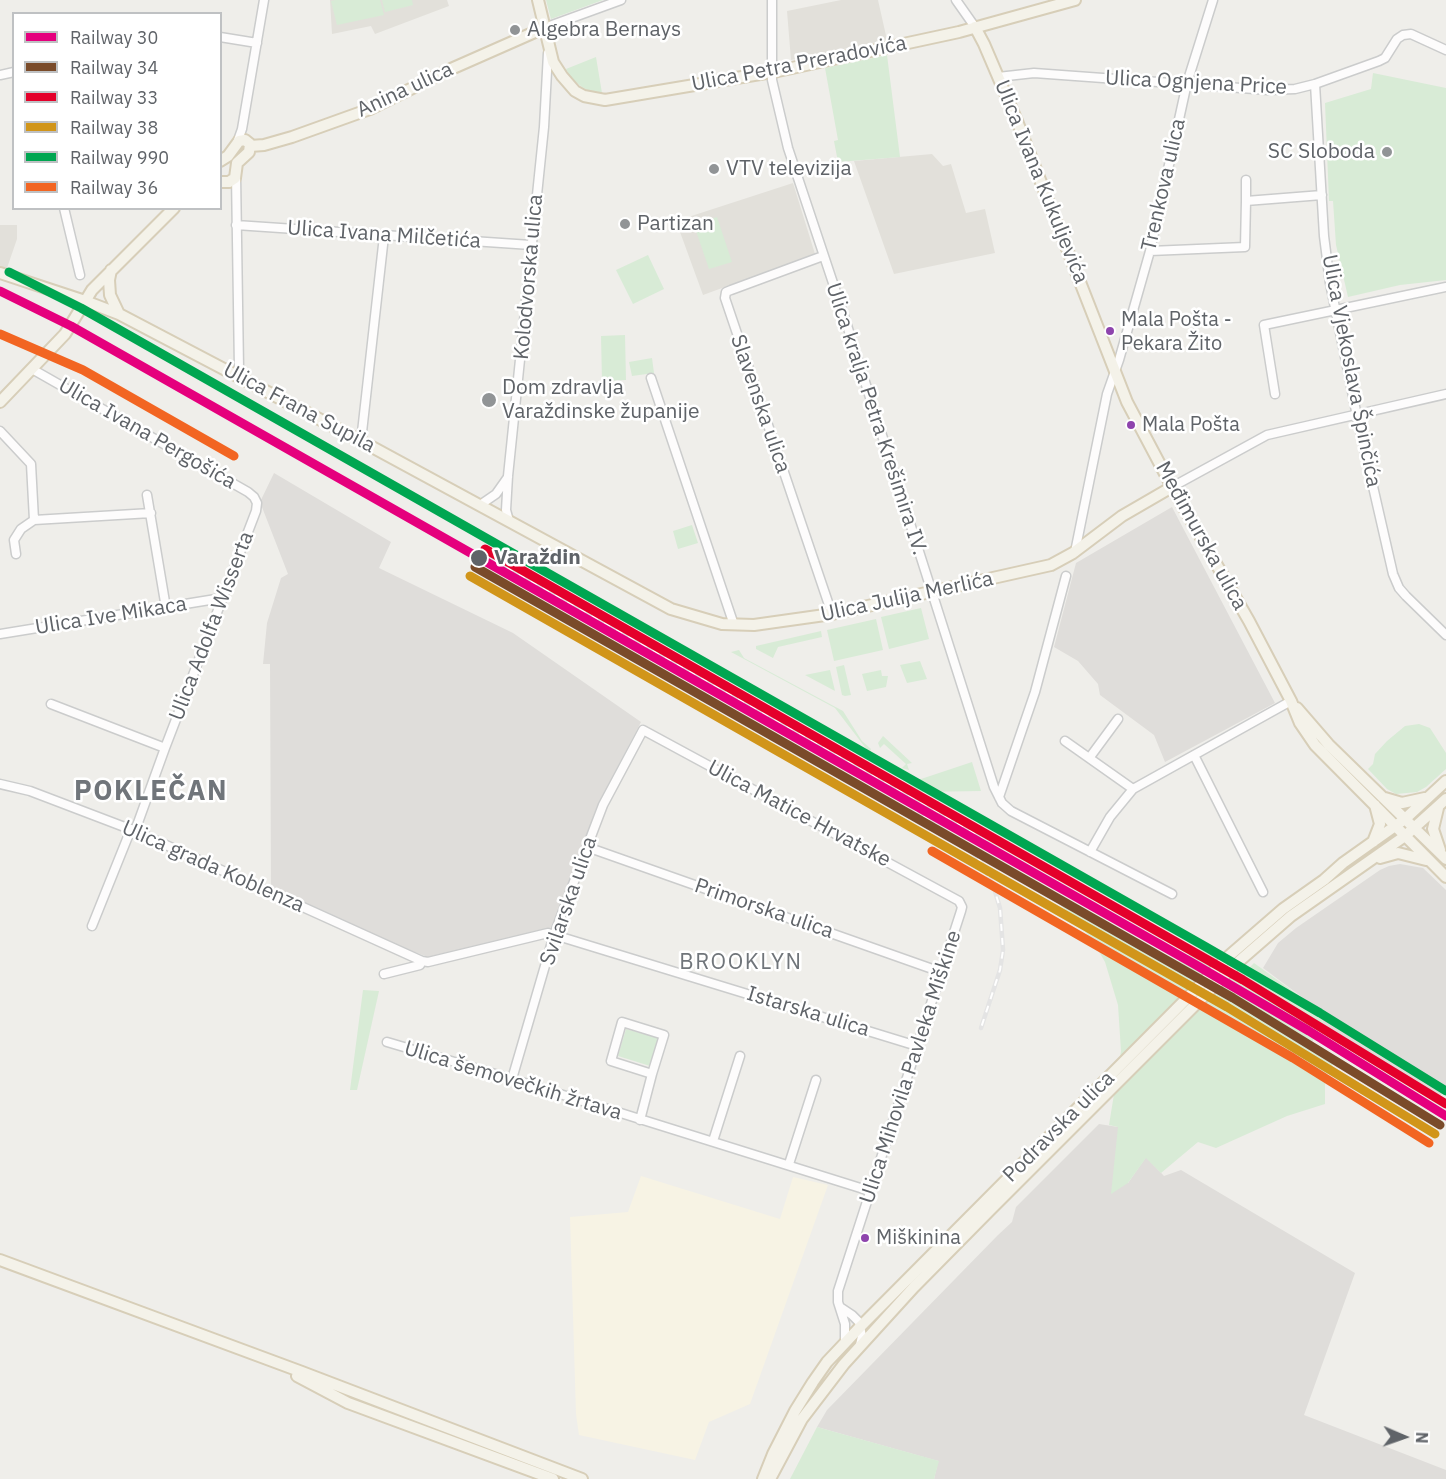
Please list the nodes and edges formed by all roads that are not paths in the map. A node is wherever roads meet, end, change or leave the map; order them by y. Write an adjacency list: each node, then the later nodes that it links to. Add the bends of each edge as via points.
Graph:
1 (264, 0): 11 (street)
2 (538, 0): 9 (main road, Ulica Petra Preradovića)
3 (621, 0): 9 (street)
4 (772, 0): 14 (street, Ulica kralja Petra Krešimira IV.)
5 (956, 0): 8 (street, Ulica Ivana Kukuljevića)
6 (1075, 0): 8 (main road, Ulica Petra Preradovića)
7 (1213, 0): 16 (street, Trenkova ulica)
8 (975, 27): 14 (main road, Ulica Petra Preradovića); 15 (main road, Ulica Ivana Kukuljevića)
9 (544, 28): 12 (main road, Ulica Petra Preradovića); 18 (main road, Anina ulica, via 370,109 292,137 264,145)
10 (222, 37): 11 (street)
11 (257, 43): 18 (street, via 242,129)
12 (548, 45): 14 (main road, Ulica Petra Preradovića, via 553,62 568,84 584,96 595,98 615,99); 30 (street, Kolodvorska ulica)
13 (1446, 50): 17 (street, Ulica Ognjena Price, via 1411,34 1403,35 1385,58)
14 (772, 73): 32 (street, Ulica kralja Petra Krešimira IV., via 788,148)
15 (998, 76): 16 (street, Ulica Ognjena Price, via 1034,73); 41 (main road, Ulica Ivana Kukuljevića)
16 (1187, 83): 17 (street, Ulica Ognjena Price, via 1268,90); 31 (street, Trenkova ulica)
17 (1315, 84): 24 (street, Ulica Vjekoslava Špinčića)
18 (246, 145): 19 (main road); 20 (main road)
19 (222, 160)
20 (236, 174): 22 (main road, via 232,180); 23 (street)
21 (1246, 180): 25 (street)
22 (223, 182): 23 (street)
23 (236, 193): 28 (street)
24 (1322, 195): 25 (street); 38 (street, Ulica Vjekoslava Špinčića)
25 (1246, 201): 31 (street, via 1245,247)
26 (64, 210): 35 (street)
27 (172, 210): 33 (main road)
28 (236, 225): 29 (street, Ulica Ivana Milčetića); 42 (street)
29 (384, 236): 30 (street, Ulica Ivana Milčetića); 49 (street)
30 (531, 245): 50 (street, Kolodvorska ulica)
31 (1150, 251): 41 (street, Trenkova ulica)
32 (823, 256): 61 (street, Ulica kralja Petra Krešimira IV.); 64 (street, Slavenska ulica, via 730,290 725,298)
33 (112, 270): 37 (main road); 39 (main road, via 110,295)
34 (0, 273): 37 (main road, Ulica Frana Supila)
35 (80, 275)
36 (1446, 287): 38 (street)
37 (85, 301): 39 (main road, Ulica Frana Supila); 40 (main road, via 65,334)
38 (1336, 311): 44 (street, via 1264,325); 47 (street, Ulica Vjekoslava Špinčića)
39 (119, 314): 42 (main road, Ulica Frana Supila)
40 (32, 369): 46 (main road); 53 (street, Ulica Ivana Pergošića, via 248,492)
41 (1114, 369): 51 (main road, Međimurska ulica); 58 (street)
42 (237, 375): 49 (main road, Ulica Frana Supila)
43 (651, 378): 65 (street)
44 (1275, 394)
45 (1446, 394): 47 (street)
46 (1, 399)
47 (1357, 413): 51 (street, via 1267,435); 67 (street, Ulica Vjekoslava Špinčića, via 1399,588)
48 (0, 431): 56 (street, via 31,464)
49 (361, 441): 54 (main road, Ulica Frana Supila)
50 (508, 476): 54 (street, via 496,495); 57 (street, Kolodvorska ulica)
51 (1172, 487): 58 (main road, Ulica Julija Merlića, via 1122,516); 68 (main road, Međimurska ulica)
52 (147, 495): 55 (street)
53 (257, 503): 62 (street, Ulica Adolfa Wisserta)
54 (480, 505): 57 (main road, Ulica Frana Supila)
55 (151, 513): 56 (street); 63 (street)
56 (34, 520): 59 (street, via 14,540)
57 (509, 521): 65 (main road, Ulica Julija Merlića, via 681,613)
58 (1075, 552): 61 (main road, Ulica Julija Merlića, via 1051,565)
59 (16, 554)
60 (1066, 576): 80 (street, via 1035,692)
61 (931, 591): 64 (main road, Ulica Julija Merlića); 80 (street, Ulica kralja Petra Krešimira IV.)
62 (222, 598): 63 (street, Ulica Ive Mikaca); 73 (street, Ulica Adolfa Wisserta)
63 (166, 608): 66 (street, Ulica Ive Mikaca)
64 (832, 614): 65 (main road, Ulica Julija Merlića)
65 (734, 625)
66 (0, 634)
67 (1446, 635)
68 (1292, 701): 74 (street); 81 (main road, Međimurska ulica, via 1300,723 1315,745)
69 (51, 704): 73 (street, Ulica Adolfa Wisserta)
70 (1118, 719): 75 (street)
71 (643, 730): 88 (street, Svilarska ulica, via 603,805); 96 (street, Ulica Matice Hrvatske)
72 (1065, 741): 75 (street)
73 (165, 748): 85 (street, Ulica Adolfa Wisserta)
74 (1194, 755): 78 (street); 94 (street)
75 (1090, 757): 78 (street)
76 (1446, 781): 79 (main road, Podravska ulica)
77 (0, 784): 85 (street, Ulica grada Koblenza, via 30,791)
78 (1133, 789): 89 (street, via 1110,817)
79 (1431, 796): 81 (main road, via 1402,803); 83 (main road, Podravska ulica)
80 (999, 797): 89 (street, via 1011,811)
81 (1378, 800): 83 (main road, Međimurska ulica); 87 (main road, via 1380,824)
82 (1442, 802): 84 (main road, Podravska ulica); 90 (main road, via 1433,829)
83 (1401, 823): 84 (main road, Međimurska ulica); 86 (main road, Međimurska ulica); 87 (main road, Podravska ulica)
84 (1414, 828): 86 (main road, Podravska ulica); 90 (main road, Međimurska ulica)
85 (133, 830): 97 (street, Ulica Adolfa Wisserta); 99 (street, Ulica grada Koblenza)
86 (1405, 836): 91 (main road, Podravska ulica); 92 (main road, Međimurska ulica)
87 (1373, 842): 114 (main road, Podravska ulica, via 1283,909 1230,956)
88 (587, 847): 98 (street, Svilarska ulica); 100 (street, Primorska ulica)
89 (1090, 852): 95 (street)
90 (1444, 857)
91 (1373, 859): 92 (main road, via 1403,854); 118 (main road, Podravska ulica, via 1290,916 1237,963)
92 (1431, 863): 93 (main road, Međimurska ulica)
93 (1446, 877)
94 (1263, 892)
95 (1172, 894)
96 (954, 899): 100 (street, Ulica Mihovila Pavleka Miškine, via 962,907)
97 (92, 926)
98 (554, 935): 99 (street, Istarska ulica, via 548,933); 103 (street, Istarska ulica); 106 (street, Svilarska ulica)
99 (422, 961): 101 (street, Istarska ulica, via 420,965)
100 (941, 972): 103 (street, Ulica Mihovila Pavleka Miškine)
101 (384, 974)
102 (387, 1042): 106 (street, Ulica šemovečkih žrtava)
103 (917, 1046): 111 (street, Ulica Mihovila Pavleka Miškine)
104 (740, 1056): 109 (street)
105 (652, 1074): 105 (street, Ulica šemovečkih žrtava, via 664,1035 622,1022 611,1061); 108 (street, Ulica šemovečkih žrtava)
106 (512, 1079): 108 (street, Ulica šemovečkih žrtava)
107 (816, 1080): 110 (street)
108 (640, 1120): 109 (street, Ulica šemovečkih žrtava)
109 (713, 1142): 110 (street, Ulica šemovečkih žrtava)
110 (789, 1164): 111 (street, Ulica šemovečkih žrtava)
111 (870, 1191): 113 (street, Ulica Mihovila Pavleka Miškine, via 840,1283)
112 (0, 1260): 119 (main road)
113 (839, 1307): 115 (street); 117 (street, Ulica Mihovila Pavleka Miškine, via 846,1324)
114 (874, 1313): 115 (street); 116 (main road, Podravska ulica)
115 (852, 1315): 116 (street)
116 (861, 1326): 117 (main road, Podravska ulica); 118 (street)
117 (845, 1342): 120 (main road, Podravska ulica, via 795,1411)
118 (861, 1345): 120 (main road, Podravska ulica, via 820,1393)
119 (262, 1358): 121 (main road, via 348,1402); 122 (main road)
120 (777, 1455): 123 (main road); 124 (main road, Podravska ulica)
121 (553, 1479)
122 (582, 1479)
123 (761, 1479)
124 (772, 1479)

